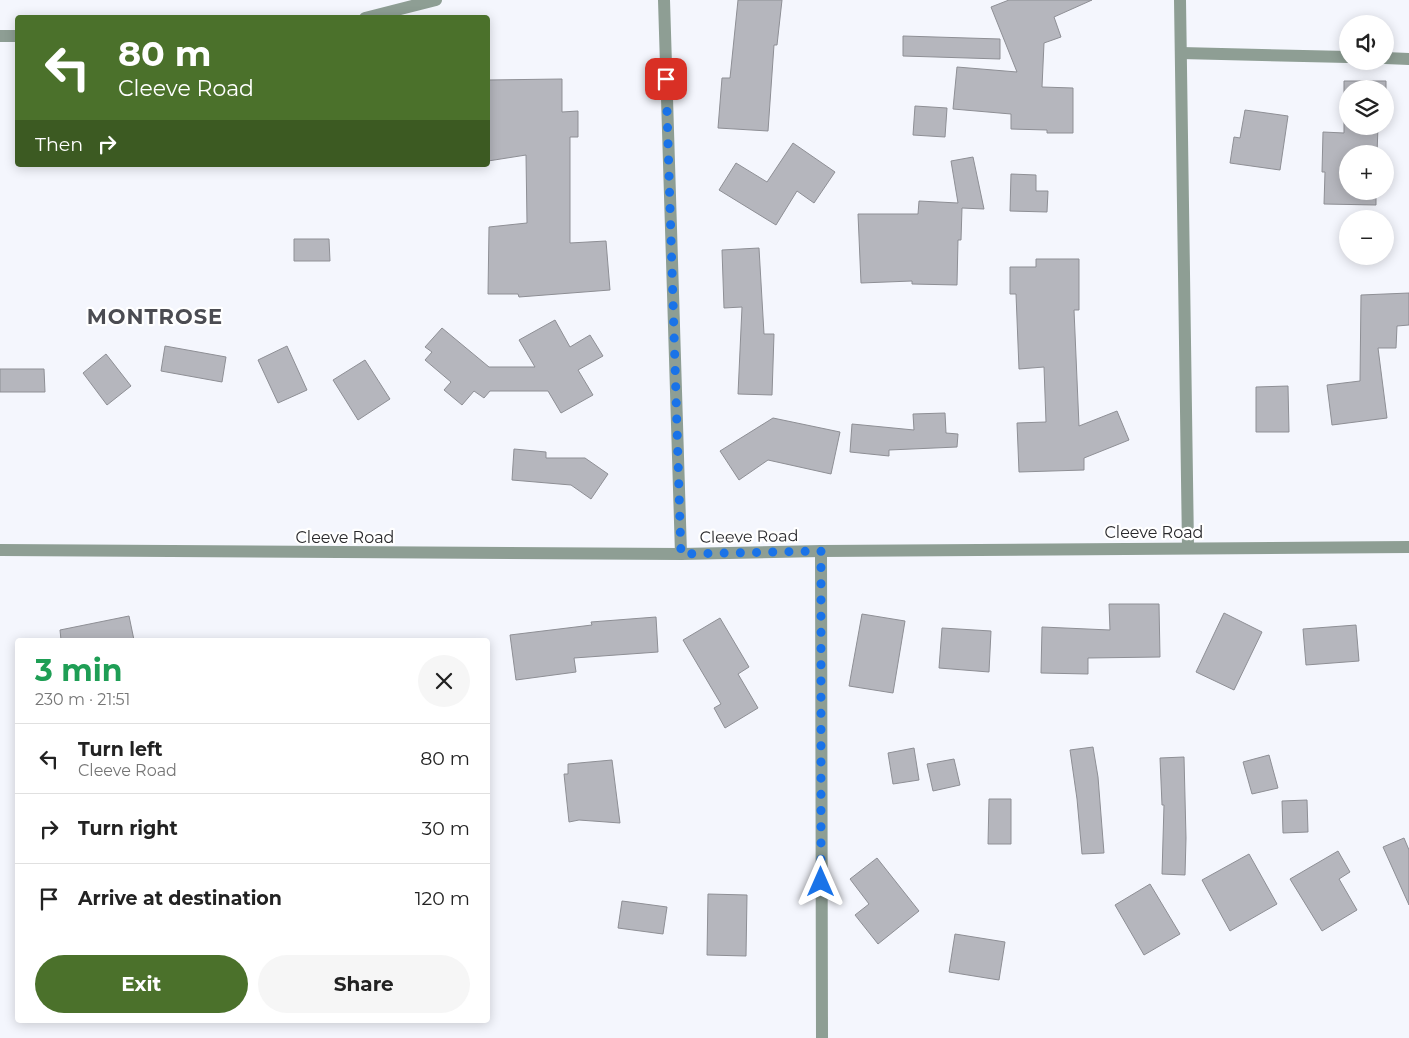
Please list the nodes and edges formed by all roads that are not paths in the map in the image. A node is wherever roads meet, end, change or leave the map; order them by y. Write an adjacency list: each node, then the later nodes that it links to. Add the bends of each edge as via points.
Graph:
1 (436, 0): 4 (street)
2 (664, 0): 15 (street)
3 (1180, 0): 7 (street)
4 (377, 15)
5 (0, 36): 6 (street)
6 (15, 36)
7 (1180, 53): 8 (street); 12 (street)
8 (1339, 58)
9 (1394, 58): 10 (street)
10 (1409, 59)
11 (1409, 547): 12 (street, Cleeve Road)
12 (1188, 548): 14 (street, Cleeve Road)
13 (0, 550): 15 (street, Cleeve Road)
14 (821, 551): 15 (street, Cleeve Road); 16 (street)
15 (681, 554)
16 (822, 1038)

